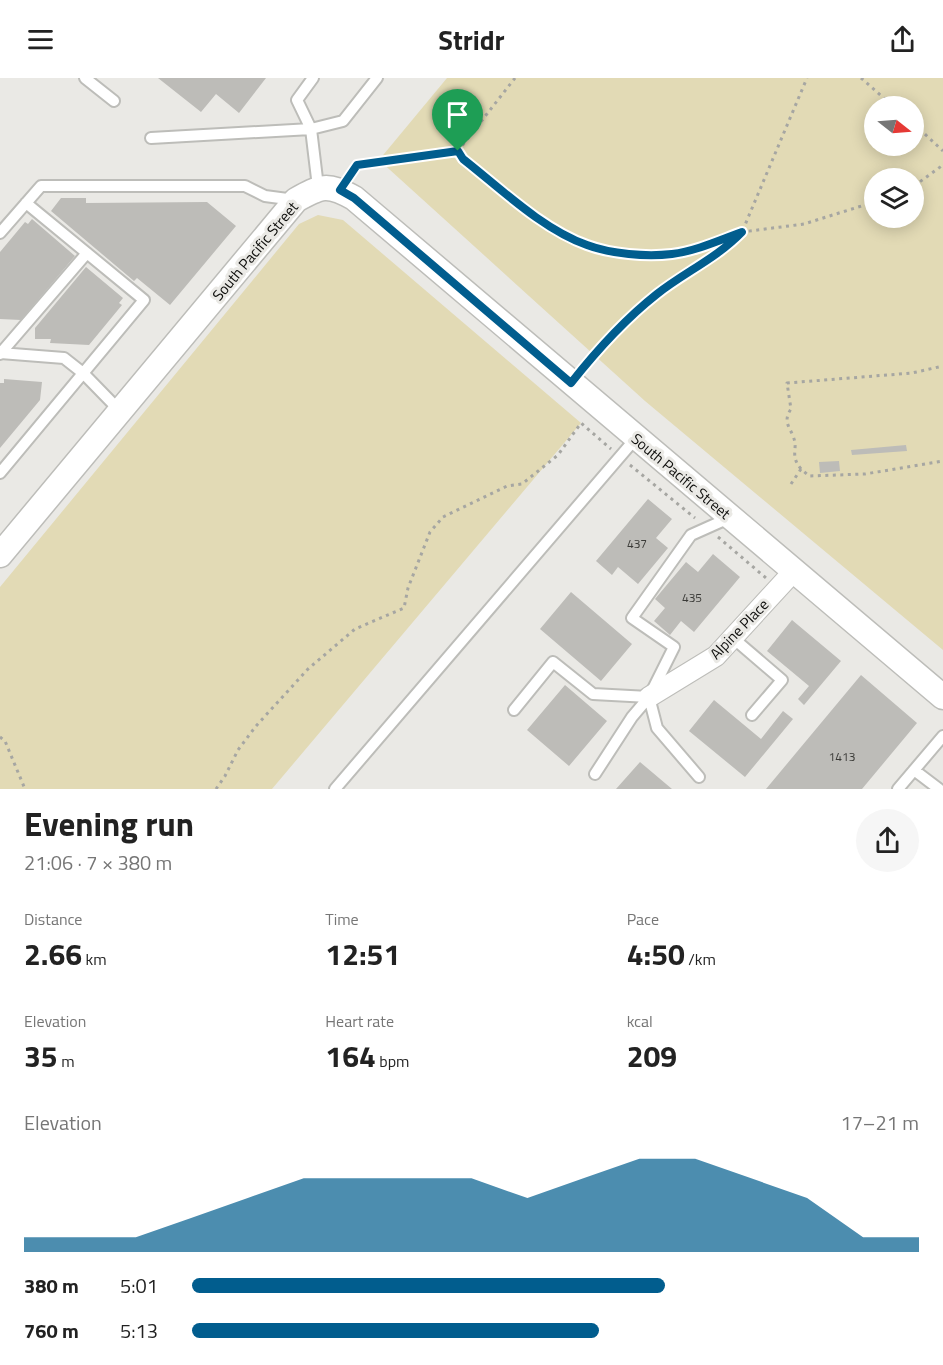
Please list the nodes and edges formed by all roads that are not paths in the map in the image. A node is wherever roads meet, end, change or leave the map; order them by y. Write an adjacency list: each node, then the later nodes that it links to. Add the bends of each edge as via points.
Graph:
1 (85, 78): 4 (lane)
2 (313, 78): 5 (lane, via 297,100)
3 (377, 78): 5 (lane, via 343,121)
4 (114, 101)
5 (311, 129): 6 (lane); 7 (lane)
6 (151, 138)
7 (329, 189): 8 (street, South Pacific Street); 15 (street, South Pacific Street, via 354,198)
8 (296, 200): 9 (lane, via 265,196 245,186 41,186); 14 (street, South Pacific Street)
9 (26, 203): 10 (lane); 11 (lane)
10 (0, 233)
11 (87, 254): 12 (lane); 13 (lane, via 144,300)
12 (0, 353): 13 (lane, via 64,358)
13 (83, 373): 14 (lane); 16 (lane)
14 (120, 411): 18 (street, South Pacific Street)
15 (636, 438): 17 (street, South Pacific Street); 29 (lane)
16 (0, 472)
17 (729, 518): 19 (street, South Pacific Street); 21 (lane, via 691,535 632,618 674,646)
18 (0, 555)
19 (785, 580): 20 (street, Alpine Place); 22 (street, South Pacific Street)
20 (733, 638): 21 (street, Alpine Place, via 716,656); 24 (lane, via 782,680)
21 (649, 697): 23 (lane, via 593,694 553,662); 27 (lane); 28 (lane, via 657,728)
22 (943, 697)
23 (514, 710)
24 (752, 715)
25 (943, 736): 26 (lane)
26 (915, 770): 30 (lane); 31 (lane)
27 (594, 774)
28 (699, 777)
29 (334, 789)
30 (898, 789)
31 (939, 789)

